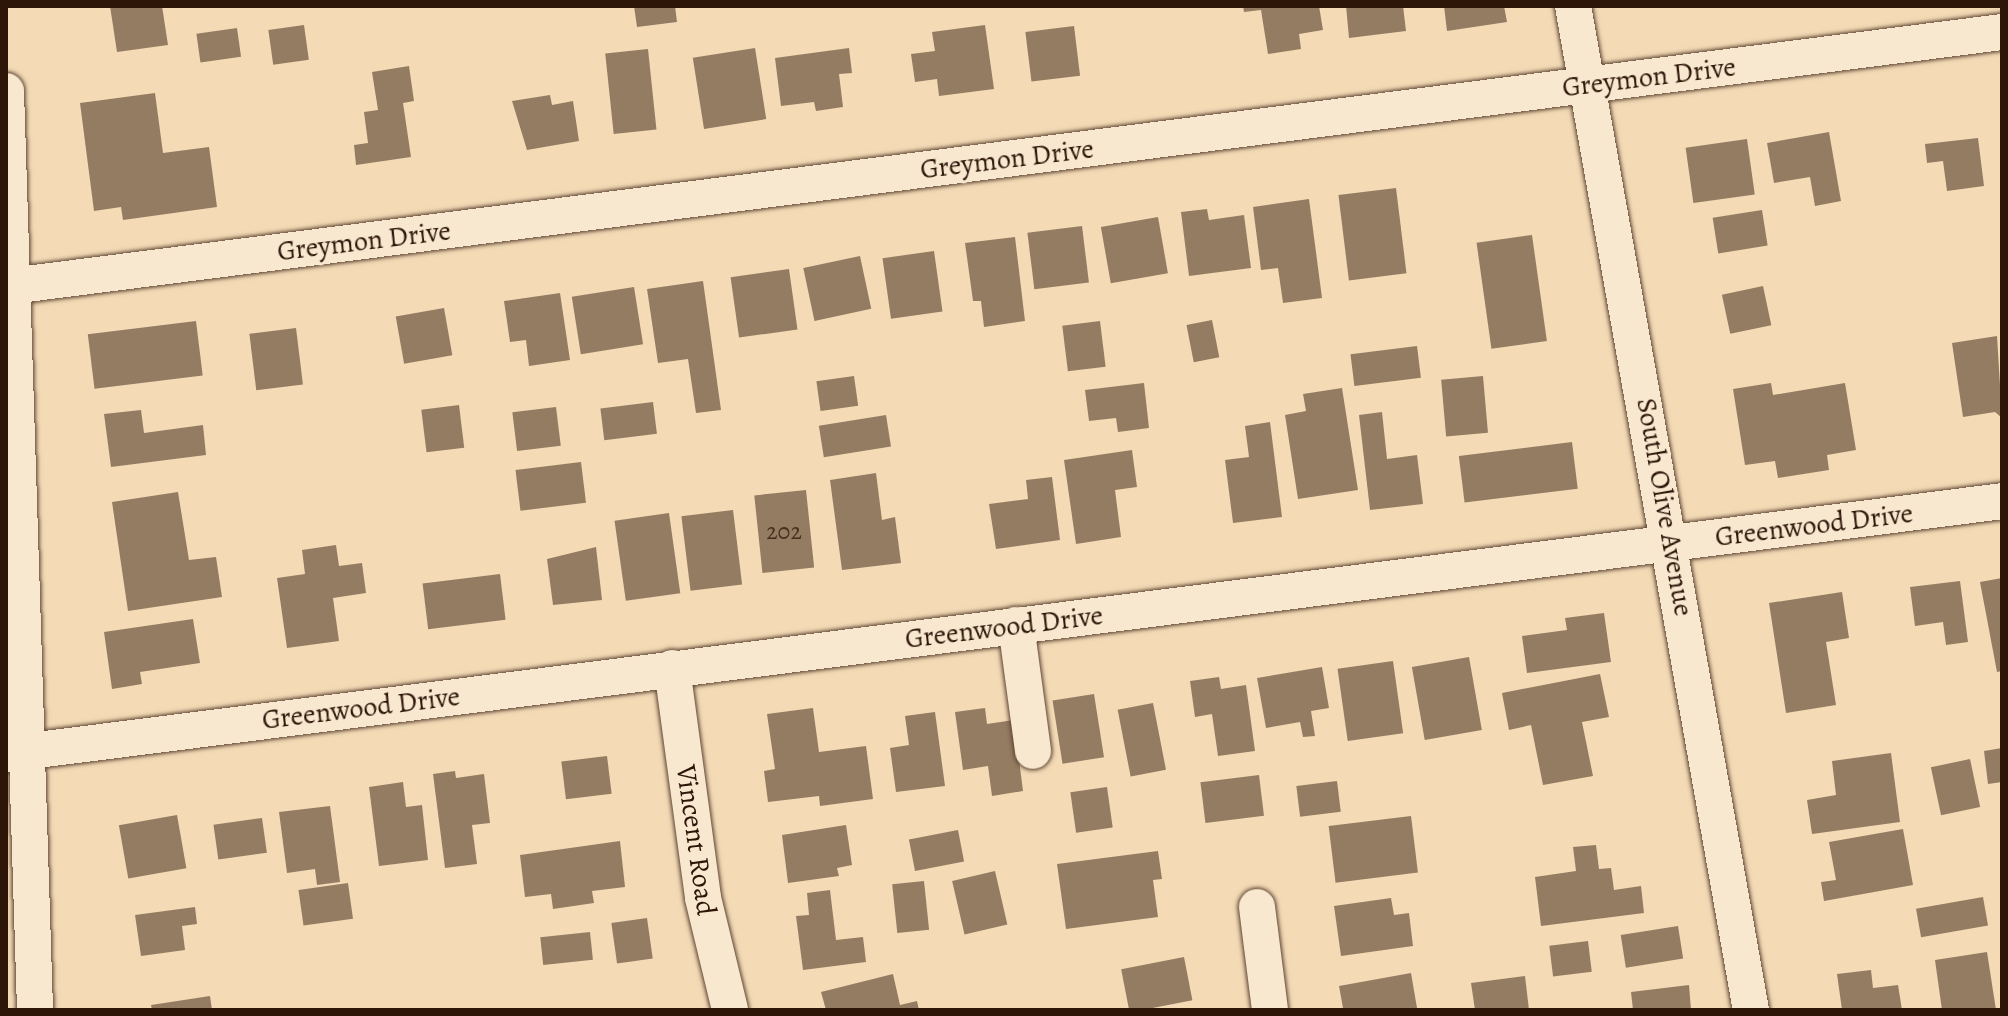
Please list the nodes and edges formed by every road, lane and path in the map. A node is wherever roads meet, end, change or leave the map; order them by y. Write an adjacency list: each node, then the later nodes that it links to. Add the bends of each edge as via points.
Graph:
1 (1573, 6): 3 (street, South Olive Avenue)
2 (2002, 32): 3 (street, Greymon Drive)
3 (1588, 85): 5 (street, Greymon Drive); 7 (street, South Olive Avenue)
4 (6, 91): 5 (street)
5 (11, 286): 11 (street)
6 (2002, 501): 7 (street, Greenwood Drive)
7 (1673, 542): 8 (street, Greenwood Drive); 16 (street, South Olive Avenue)
8 (1016, 625): 9 (street, Greenwood Drive); 10 (street)
9 (672, 668): 11 (street, Greenwood Drive); 14 (street, Vincent Road, via 707,923)
10 (1033, 751)
11 (15, 753): 13 (street)
12 (1257, 907): 15 (street)
13 (35, 1010)
14 (730, 1010)
15 (1270, 1010)
16 (1751, 1010)

